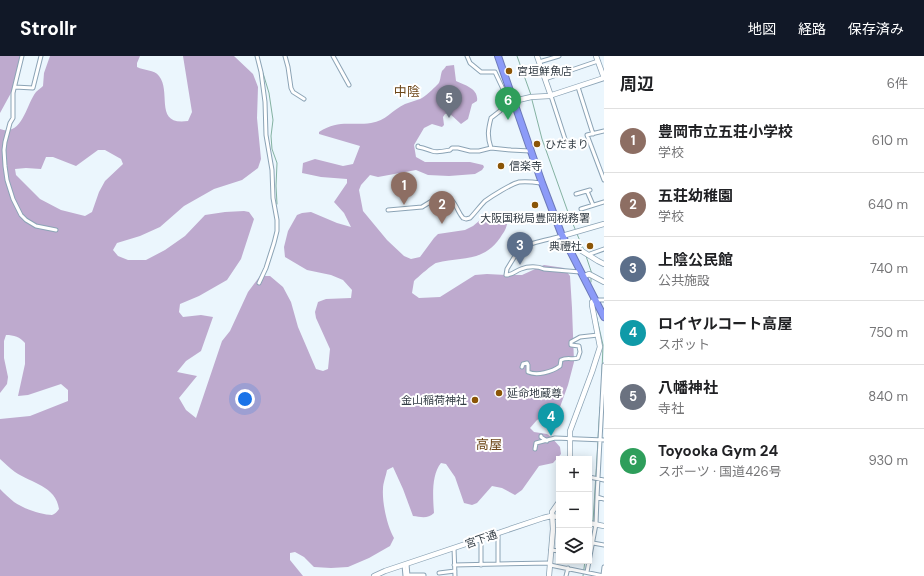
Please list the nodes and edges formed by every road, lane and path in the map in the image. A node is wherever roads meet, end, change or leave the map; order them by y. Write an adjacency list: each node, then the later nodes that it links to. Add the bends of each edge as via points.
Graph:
1 (22, 56): 18 (street)
2 (41, 56): 18 (street, via 33,88)
3 (257, 56): 47 (street, via 265,102 266,135 277,220 274,243)
4 (285, 56): 21 (street, via 291,88)
5 (333, 56): 17 (street)
6 (467, 56): 14 (street, via 470,63 481,72)
7 (498, 56): 13 (highway)
8 (537, 56): 12 (street)
9 (559, 56): 12 (street)
10 (596, 56): 11 (street)
11 (598, 61): 15 (street); 16 (street)
12 (539, 62): 15 (street)
13 (502, 68): 14 (street); 22 (highway)
14 (495, 72): 23 (street, via 503,89)
15 (545, 79): 20 (street)
16 (604, 79): 19 (street)
17 (349, 85)
18 (15, 87): 39 (street, via 12,97 13,118 4,150 7,180 21,215 36,226)
19 (578, 87): 20 (street); 26 (street)
20 (550, 96): 22 (street); 27 (street)
21 (304, 99)
22 (514, 101): 24 (highway)
23 (502, 108): 24 (street); 29 (street, via 490,118 488,141)
24 (516, 108): 30 (highway)
25 (604, 131): 26 (street)
26 (593, 134): 31 (street, via 587,136)
27 (565, 139)
28 (418, 146): 29 (street, via 432,151 458,148 479,151)
29 (491, 148): 30 (street)
30 (531, 150): 32 (highway)
31 (604, 180)
32 (542, 183): 37 (street, via 515,184 485,201 470,218 466,219 460,215 452,199 444,196 422,207); 40 (highway)
33 (576, 194): 35 (street, via 589,191)
34 (604, 202): 35 (street)
35 (593, 205): 36 (street)
36 (581, 209)
37 (388, 210)
38 (604, 224): 40 (street)
39 (56, 230)
40 (562, 236): 41 (highway); 45 (street, via 521,249 506,269 506,275 512,275 524,268 540,266 544,269)
41 (569, 249): 43 (street, via 576,248); 45 (highway)
42 (604, 249): 43 (street)
43 (588, 255): 44 (street)
44 (604, 264)
45 (582, 274): 46 (street, via 591,275); 48 (highway)
46 (604, 282)
47 (259, 283)
48 (595, 300): 49 (street); 50 (highway); 52 (street, via 592,304)
49 (604, 300)
50 (602, 309): 51 (highway)
51 (604, 317)
52 (598, 335): 54 (street, via 580,337 571,342 571,345 579,346 578,358 564,358 557,368 532,374 528,372 527,363 523,364); 57 (street, via 600,348 572,423)
53 (604, 365): 55 (street)
54 (522, 368)
55 (604, 371): 58 (street)
56 (541, 436): 59 (street)
57 (570, 439): 58 (street); 59 (street, via 555,438); 61 (street)
58 (600, 440): 63 (street)
59 (547, 441): 60 (street, via 536,443)
60 (535, 449)
61 (570, 456)
62 (592, 477): 63 (street)
63 (597, 478): 64 (street); 65 (street)
64 (604, 480)
65 (597, 498): 66 (street); 70 (street)
66 (604, 499)
67 (556, 506): 68 (street)
68 (552, 516): 69 (street, 宮下通); 72 (street, 宮下通); 77 (street)
69 (556, 517)
70 (593, 523): 71 (street); 74 (street)
71 (604, 526)
72 (498, 533): 73 (street, 宮下通); 80 (street)
73 (481, 539): 76 (street, 宮下通); 83 (street)
74 (593, 543): 75 (street); 87 (street)
75 (604, 545)
76 (454, 548): 79 (street, 宮下通); 82 (street)
77 (551, 550): 78 (street); 81 (street)
78 (556, 551)
79 (406, 564): 89 (street, 宮下通); 92 (street)
80 (498, 564): 81 (street); 83 (street)
81 (550, 564): 85 (street); 95 (street)
82 (454, 565): 83 (street); 86 (street)
83 (481, 565)
84 (604, 567): 97 (street)
85 (568, 568): 87 (street); 96 (street)
86 (455, 571): 88 (street); 94 (street)
87 (585, 572): 90 (street)
88 (439, 573)
89 (385, 574): 91 (street, 宮下通)
90 (596, 575): 97 (street)
91 (374, 576)
92 (407, 576): 93 (street)
93 (424, 576)
94 (455, 576)
95 (549, 576)
96 (566, 576)
97 (603, 576)

